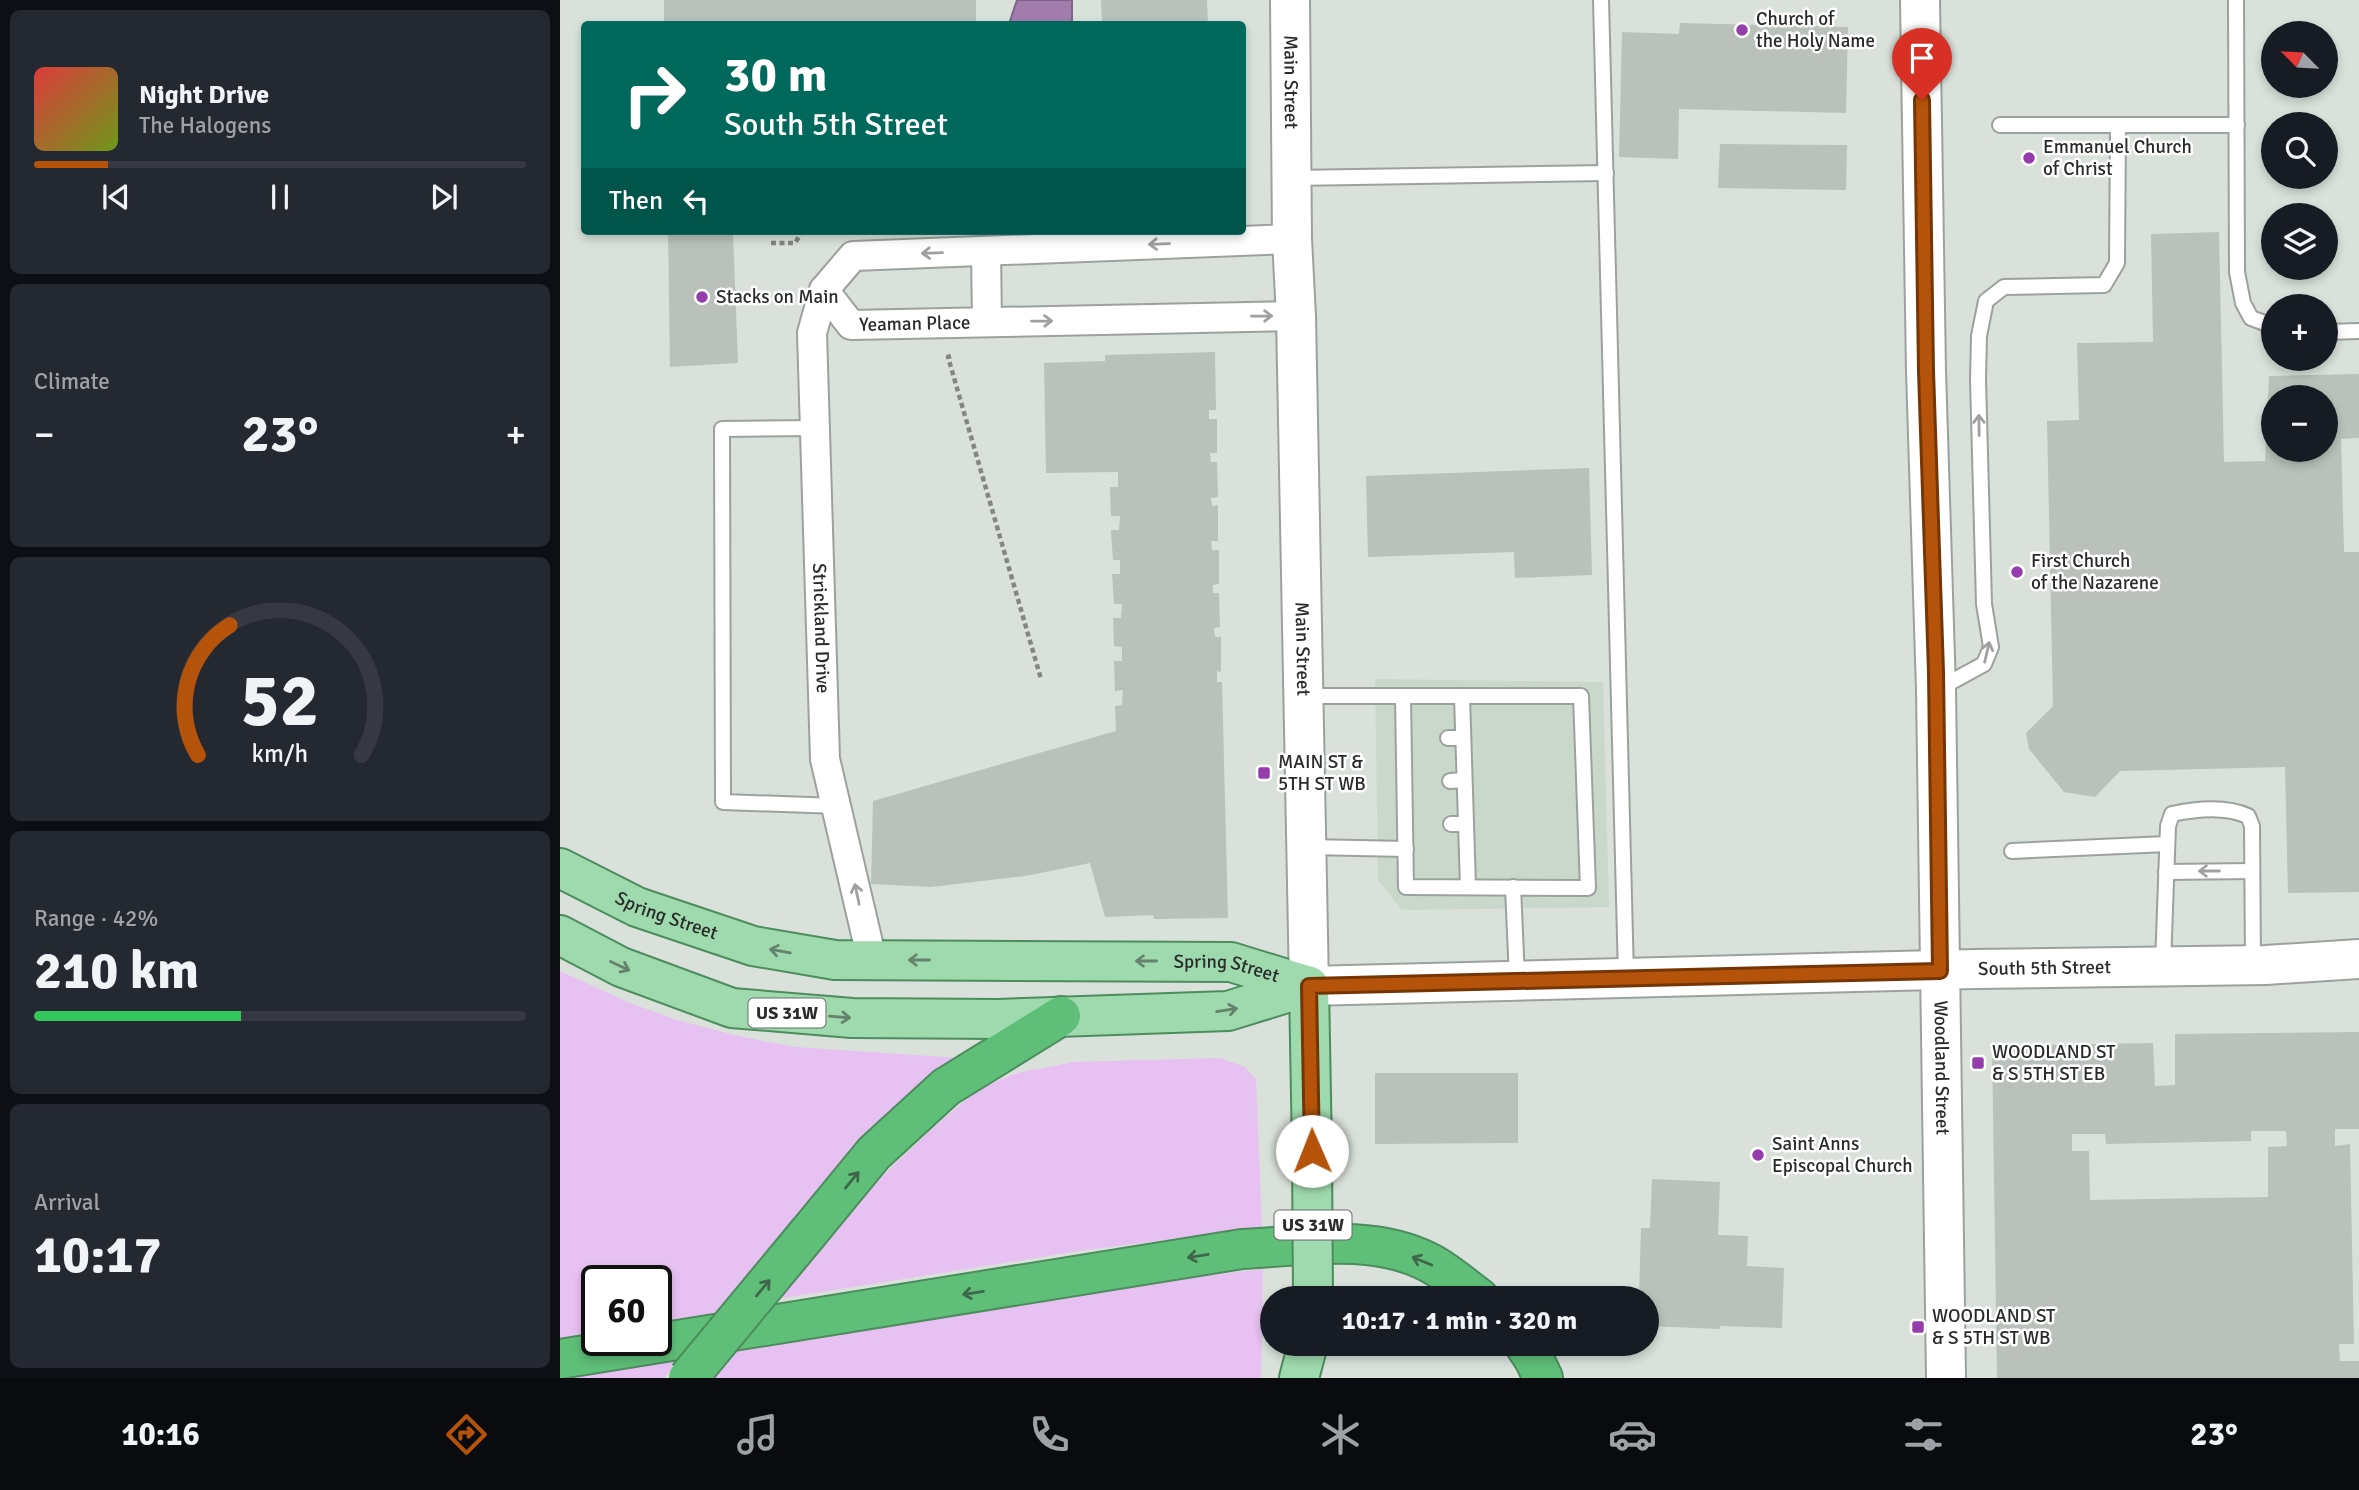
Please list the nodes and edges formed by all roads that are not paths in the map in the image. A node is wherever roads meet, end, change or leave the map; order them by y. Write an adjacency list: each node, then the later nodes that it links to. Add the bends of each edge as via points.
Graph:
1 (1290, 0): 9 (main road, Main Street)
2 (1601, 0): 8 (lane)
3 (1920, 0): 19 (main road, Woodland Street)
4 (2236, 0): 6 (lane)
5 (2000, 125): 7 (lane)
6 (2237, 125): 7 (lane); 14 (lane, via 2237,272 2243,303 2251,318)
7 (2118, 127): 19 (lane, one-way to 7, via 1984,664 1991,647 1984,604 1978,392 1979,336 1986,301 2004,287 2104,285 2117,263)
8 (1606, 173): 9 (lane); 39 (lane)
9 (1291, 178): 10 (main road, Main Street)
10 (1292, 239): 11 (street, one-way to 11); 13 (main road, Main Street)
11 (986, 251): 12 (street, one-way to 12, via 853,256); 15 (street)
12 (824, 290): 15 (street, Yeaman Place, via 851,325); 18 (street, Strickland Drive, via 812,333)
13 (1296, 316): 15 (street, Yeaman Place, one-way to 13); 20 (main road, Main Street)
14 (2261, 322)
15 (987, 323)
16 (2359, 331): 17 (lane)
17 (2338, 332)
18 (815, 428): 23 (street, Strickland Drive, via 825,759); 23 (lane, via 722,429 723,802)
19 (1936, 690): 38 (main road, Woodland Street)
20 (1304, 696): 22 (lane); 25 (main road, Main Street)
21 (1462, 696): 22 (lane); 31 (lane, via 1455,738 1458,824); 32 (lane, via 1581,696 1588,888)
22 (1404, 697): 26 (lane, via 1412,824)
23 (838, 810): 35 (street, Strickland Drive, one-way to 23)
24 (2167, 844): 27 (lane); 29 (lane, via 2172,814 2235,810 2248,817 2252,826); 30 (lane)
25 (1307, 846): 26 (lane); 41 (main road, Main Street)
26 (1406, 849): 31 (lane, via 1406,887)
27 (2012, 851)
28 (560, 867): 35 (main road, Spring Street, one-way to 28, via 835,960 753,946 637,907)
29 (2252, 871): 30 (lane, one-way to 30); 36 (lane)
30 (2166, 872): 37 (lane)
31 (1468, 887): 32 (lane)
32 (1513, 887): 40 (lane)
33 (560, 934): 42 (main road, Spring Street / US 31W, one-way to 42, via 621,967 732,1008 852,1018)
34 (2359, 959): 36 (main road, South 5th Street)
35 (872, 960): 41 (main road, Spring Street, one-way to 35, via 1231,962)
36 (2253, 966): 37 (main road, South 5th Street)
37 (2163, 967): 38 (main road, South 5th Street)
38 (1940, 971): 39 (main road, South 5th Street); 53 (main road, Woodland Street)
39 (1626, 978): 40 (main road, South 5th Street)
40 (1517, 980): 41 (main road, South 5th Street)
41 (1309, 986): 42 (main road, Spring Street / US 31W, one-way to 41, via 1228,1011); 43 (main road, Main Street / US 31W, bridge)
42 (1061, 1016): 49 (highway, one-way to 42, bridge, via 874,1153 946,1087)
43 (1313, 1286)
44 (1462, 1286): 48 (highway, one-way to 48, via 1429,1262 1392,1250 1346,1243 1242,1249)
45 (1305, 1356): 50 (main road)
46 (1320, 1356): 51 (main road)
47 (1532, 1356): 52 (highway)
48 (560, 1359)
49 (688, 1378)
50 (1299, 1378)
51 (1325, 1378)
52 (1543, 1378)
53 (1946, 1378)

